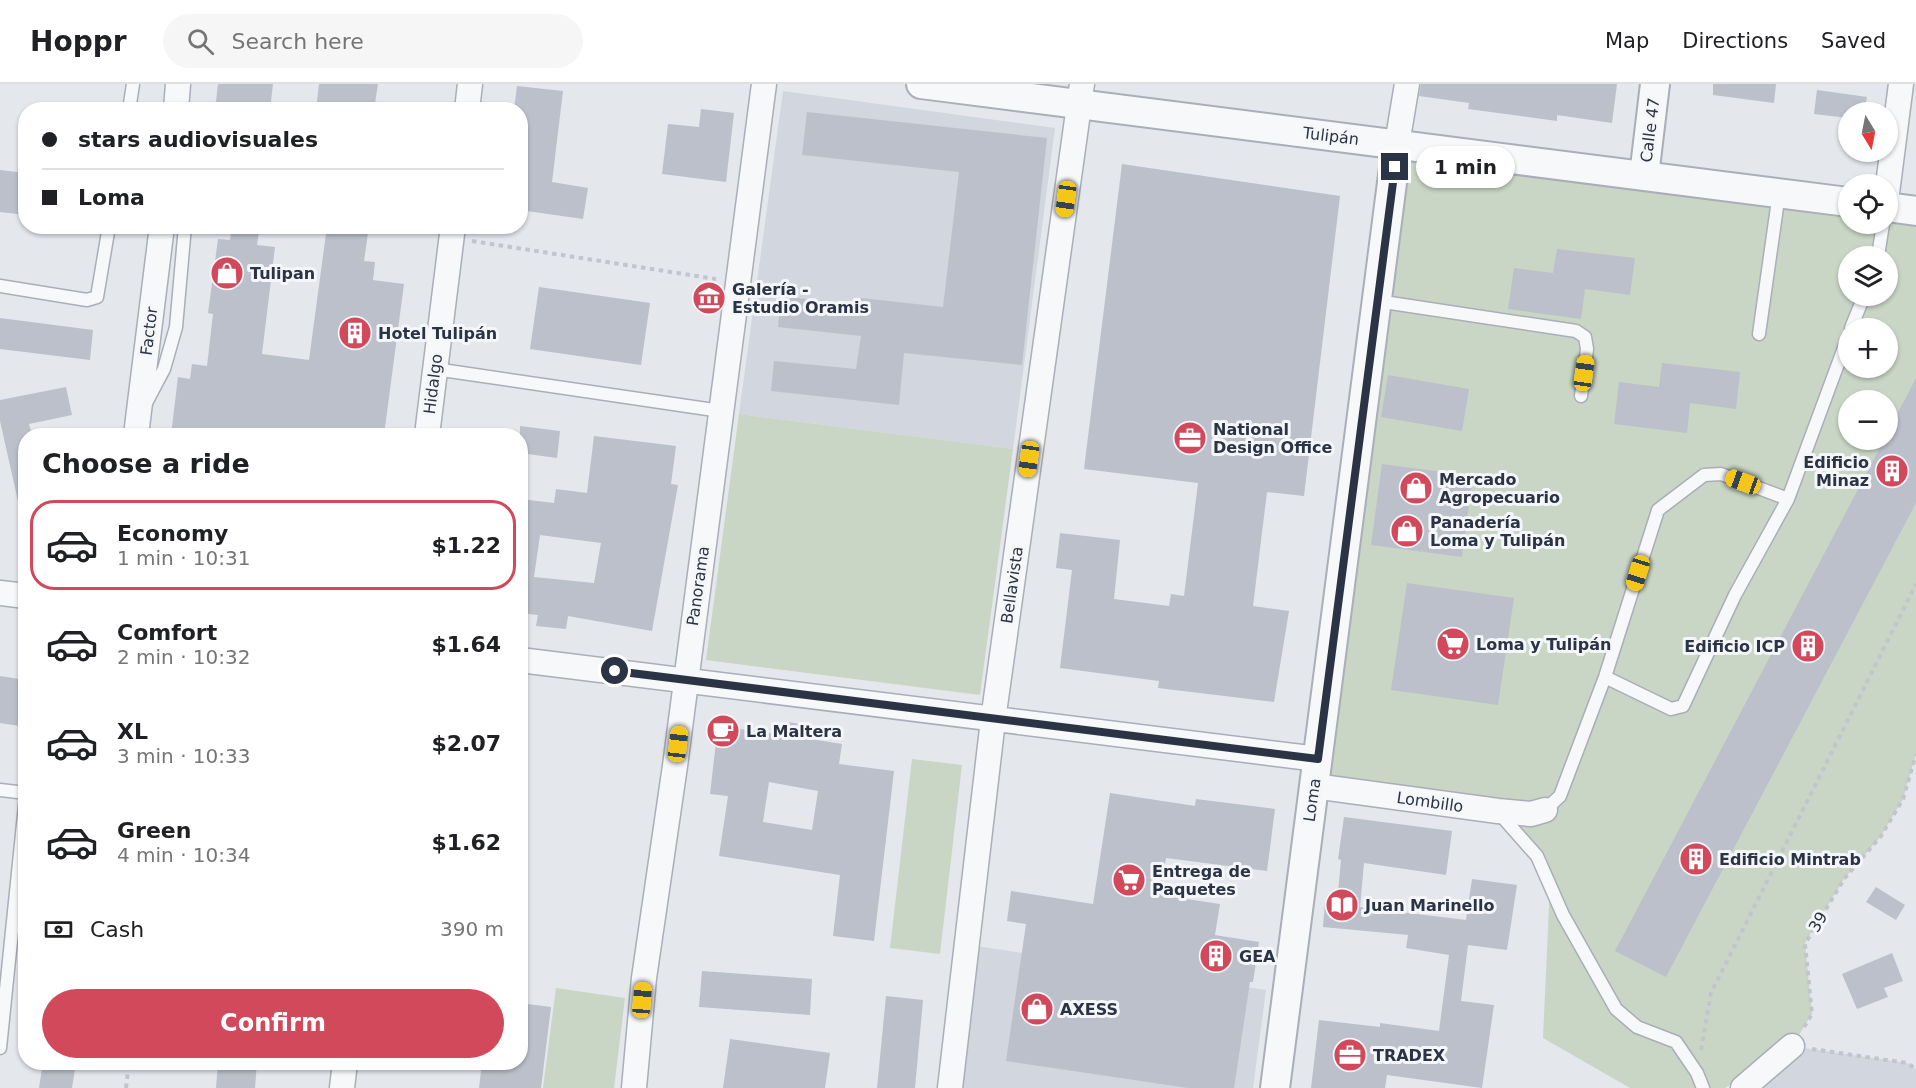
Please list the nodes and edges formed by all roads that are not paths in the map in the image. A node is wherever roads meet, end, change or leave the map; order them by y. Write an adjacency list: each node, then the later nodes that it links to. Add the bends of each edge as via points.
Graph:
1 (133, 84): 10 (lane)
2 (178, 84): 11 (street)
3 (470, 84): 12 (street)
4 (764, 84): 30 (street, Panorama)
5 (921, 84): 9 (street, Tulipán)
6 (1407, 84): 13 (street, Loma)
7 (1655, 84): 15 (street, Calle 47)
8 (1901, 84): 14 (street)
9 (1080, 94): 13 (street, Tulipán); 39 (street, Bellavista)
10 (130, 102)
11 (177, 102)
12 (468, 102)
13 (1397, 144): 15 (street, Tulipán); 25 (street, Loma)
14 (1890, 174)
15 (1644, 176): 16 (street, Tulipán)
16 (1779, 193): 17 (street, Tulipán); 26 (lane)
17 (1838, 201)
18 (1898, 209): 19 (street)
19 (1916, 211)
20 (108, 234): 24 (lane, via 97,297 87,300)
21 (161, 234): 31 (street, Factor)
22 (184, 234): 31 (lane, via 176,327 164,369)
23 (452, 234): 28 (street, Hidalgo)
24 (0, 286)
25 (1377, 301): 29 (lane, via 1576,331 1585,337 1587,349); 40 (street, Loma)
26 (1759, 334)
27 (1838, 365): 33 (lane)
28 (435, 369): 30 (lane); 32 (street, Hidalgo)
29 (1581, 396)
30 (721, 411): 38 (street, Panorama)
31 (138, 426)
32 (428, 428)
33 (1788, 499): 37 (lane, via 1735,594 1683,706 1671,709); 37 (lane, via 1721,474 1704,475 1663,505 1658,510)
34 (0, 593): 35 (street)
35 (18, 595)
36 (528, 661): 38 (street, Lombillo)
37 (1605, 677): 43 (lane, via 1560,796)
38 (686, 680): 39 (street, Lombillo); 50 (street, Panorama, via 644,978)
39 (993, 720): 40 (street, Lombillo); 51 (street, Bellavista)
40 (1316, 773): 44 (street, Lombillo); 52 (street, Loma)
41 (0, 790): 42 (lane)
42 (18, 793)
43 (1545, 810): 44 (street, Lombillo, via 1531,814)
44 (1498, 811): 53 (lane, via 1537,856 1563,915 1616,1009 1637,1028 1676,1042)
45 (18, 872): 47 (lane)
46 (1792, 1046): 54 (street)
47 (0, 1048)
48 (344, 1070): 49 (street)
49 (342, 1088)
50 (634, 1088)
51 (950, 1088)
52 (1275, 1088)
53 (1703, 1088)
54 (1743, 1088)

